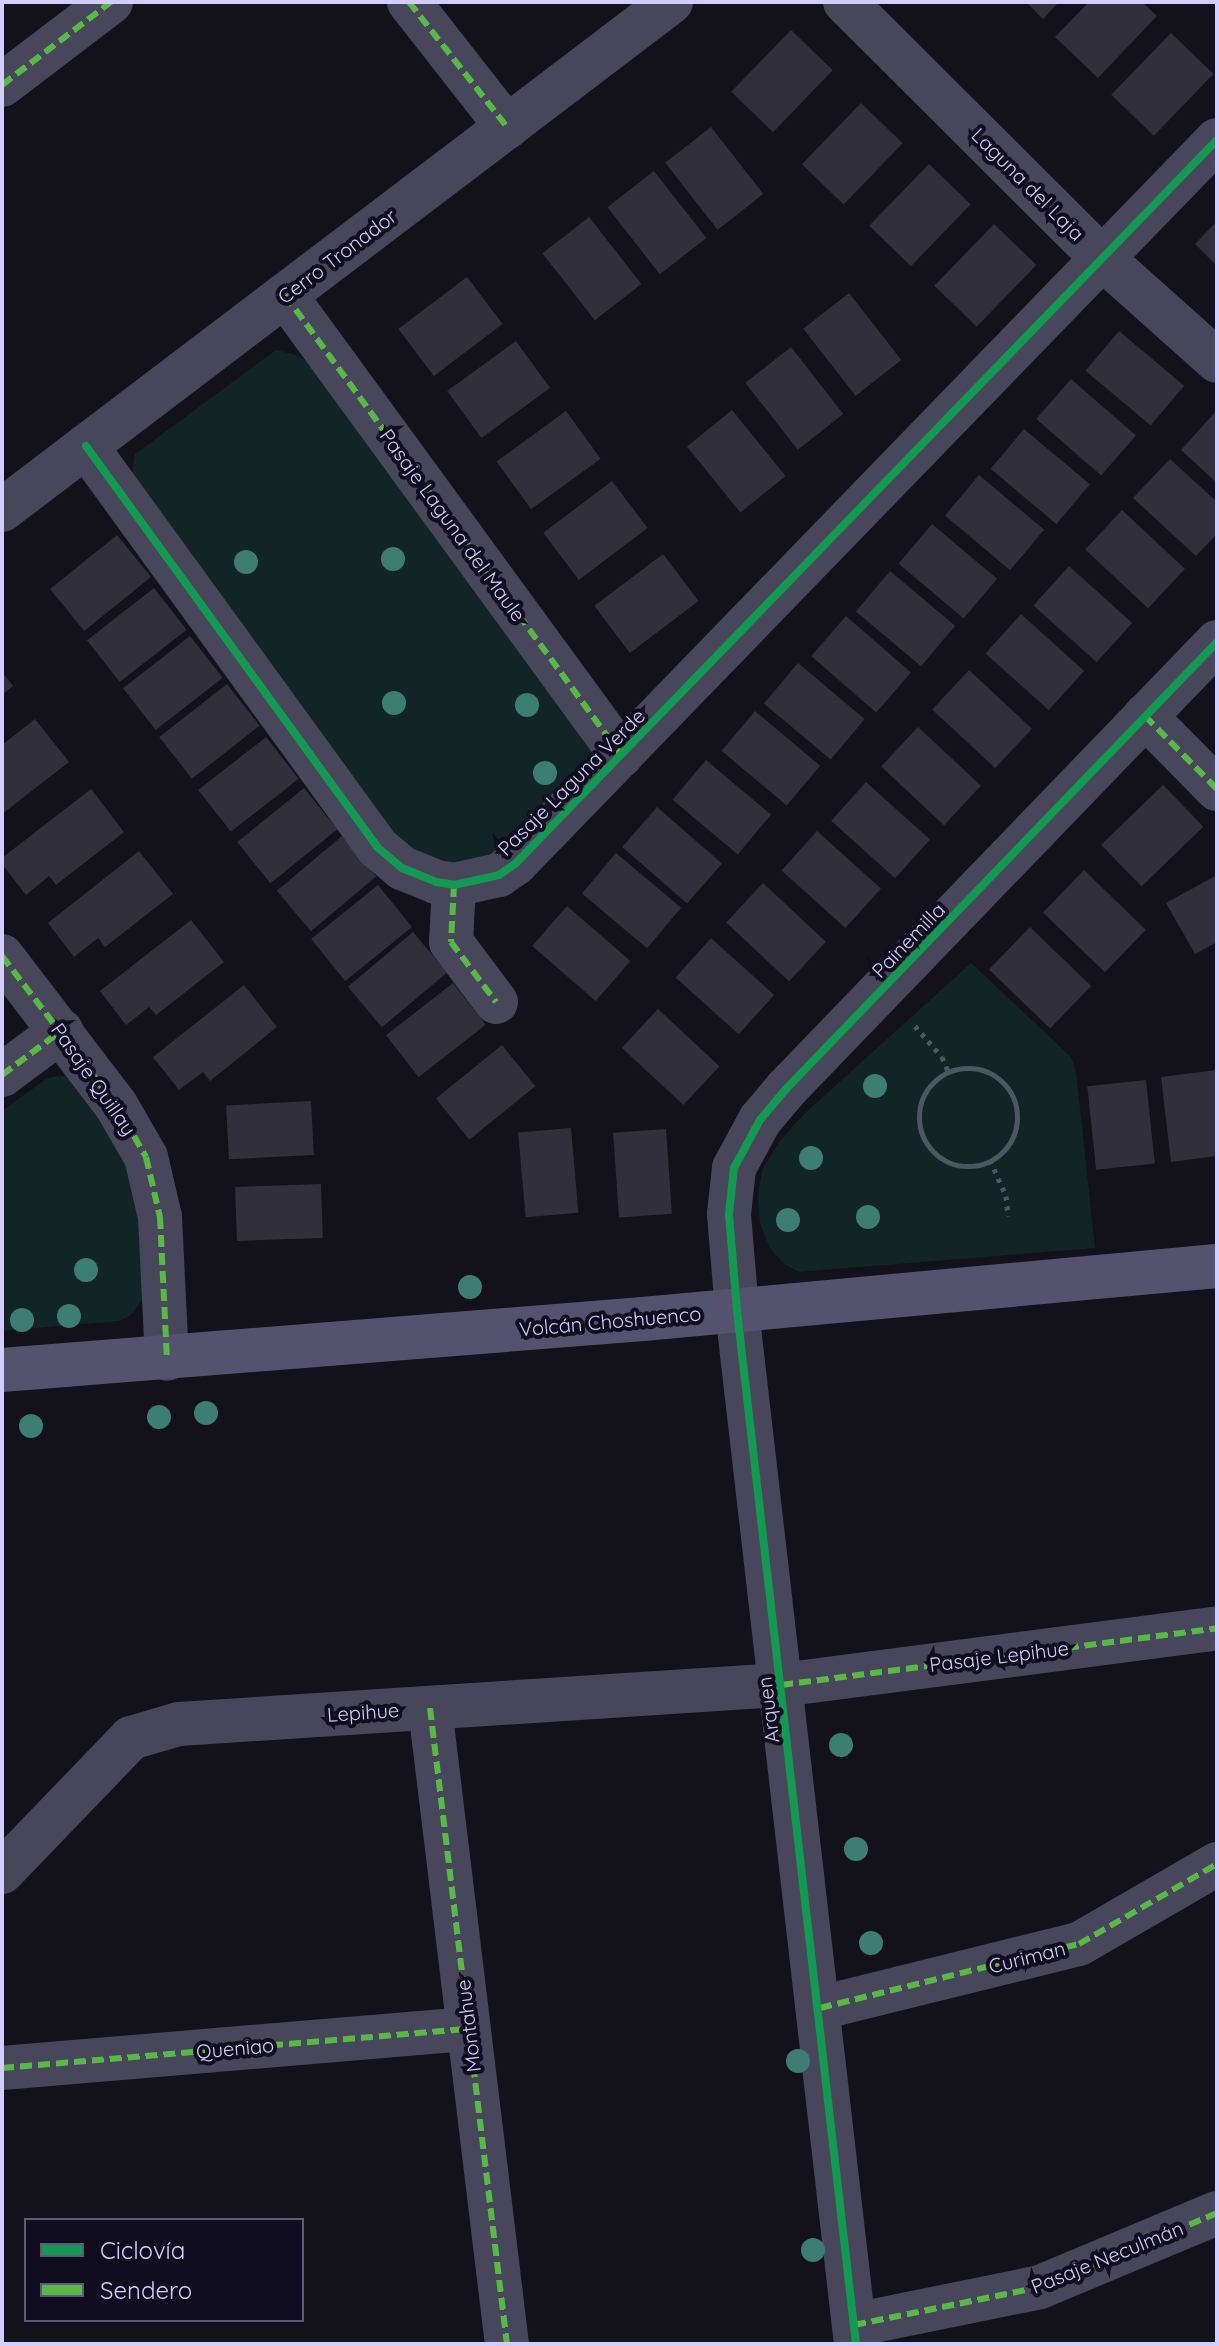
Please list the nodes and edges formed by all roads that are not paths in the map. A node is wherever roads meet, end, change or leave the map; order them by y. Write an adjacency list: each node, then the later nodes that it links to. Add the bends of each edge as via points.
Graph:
1 (111, 2): 5 (street)
2 (409, 2): 6 (street)
3 (671, 2): 6 (street, Cerro Tronador)
4 (845, 2): 8 (street, Laguna del Laja)
5 (2, 85)
6 (507, 127): 9 (street, Cerro Tronador)
7 (1217, 140): 8 (street, Pasaje Laguna Verde)
8 (1102, 258): 10 (street, Laguna del Laja); 15 (street, Pasaje Laguna Verde)
9 (285, 295): 11 (street, Cerro Tronador); 15 (street, Pasaje Laguna del Maule)
10 (1217, 361)
11 (86, 446): 12 (street, Cerro Tronador); 17 (street, Pasaje Laguna Verde, via 377,847 416,875)
12 (2, 510)
13 (1217, 642): 14 (street, Painemilla)
14 (1145, 716): 16 (street); 23 (street, Painemilla, via 760,1120 734,1168 730,1191)
15 (621, 755): 17 (street, Pasaje Laguna Verde, via 516,863 499,875)
16 (1217, 789)
17 (454, 885): 19 (street, via 451,942)
18 (2, 956): 20 (street, Pasaje Quillay)
19 (496, 1002)
20 (61, 1031): 21 (street); 24 (street, Pasaje Quillay, via 116,1105 146,1157 160,1217)
21 (2, 1075)
22 (1217, 1266): 23 (street, Volcán Choshuenco)
23 (737, 1310): 24 (street, Volcán Choshuenco); 27 (street, Arquen)
24 (167, 1359): 25 (street, Volcán Choshuenco)
25 (2, 1370)
26 (1217, 1628): 27 (street, Pasaje Lepihue)
27 (781, 1685): 28 (street, Lepihue); 31 (street, Arquen)
28 (430, 1708): 30 (street, Lepihue, via 179,1724 131,1738); 32 (street, Montahue)
29 (1217, 1864): 31 (street, Curiman, via 1079,1944)
30 (2, 1872)
31 (820, 2008): 35 (street, Arquen)
32 (468, 2029): 33 (street, Queniao); 36 (street, Montahue)
33 (2, 2068)
34 (1217, 2213): 35 (street, Pasaje Neculmán, via 1040,2287)
35 (855, 2334)
36 (507, 2344)

